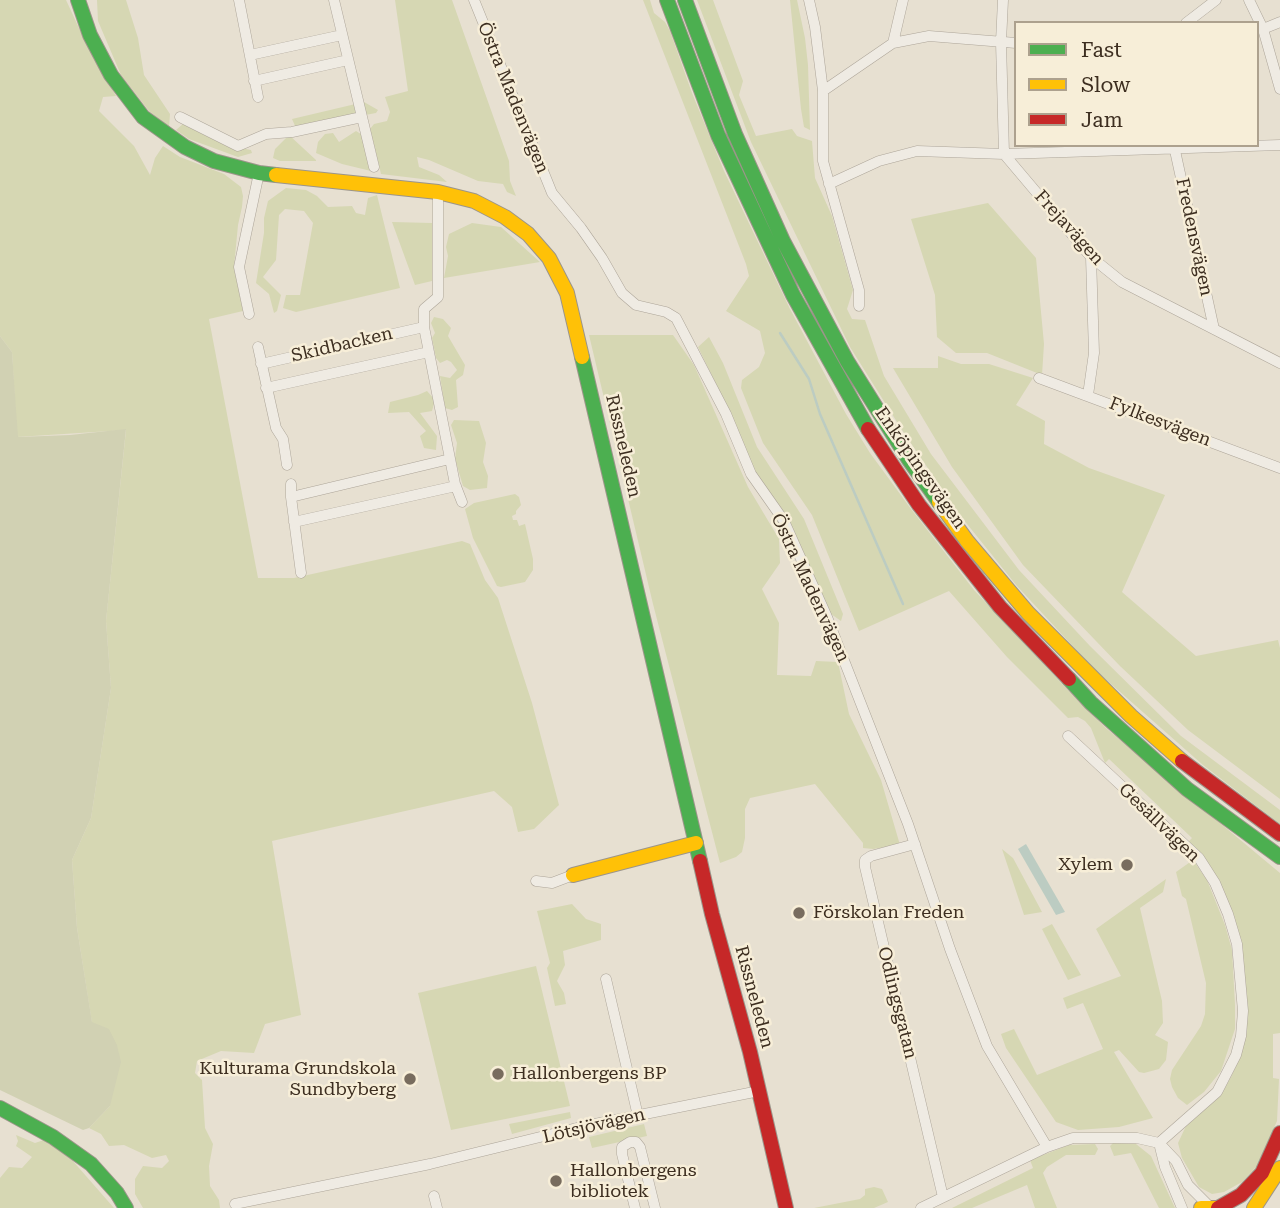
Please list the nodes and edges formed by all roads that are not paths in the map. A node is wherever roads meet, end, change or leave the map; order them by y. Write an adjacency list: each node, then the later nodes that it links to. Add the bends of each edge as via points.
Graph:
1 (78, 0): 33 (main road, Rissneleden, via 111,75 143,117 194,152)
2 (239, 0): 19 (street)
3 (334, 0): 15 (street)
4 (474, 0): 60 (street, Östra Madenvägen, via 552,193 602,258 622,293 636,305 676,318 751,474 784,521 827,617)
5 (667, 0): 61 (main road, Enköpingsvägen, via 718,135 786,283 847,394 919,505 1000,607 1091,703 1187,789)
6 (685, 0): 58 (main road, Enköpingsvägen, via 735,134 783,241 847,361 909,460 967,541 1075,662 1191,768)
7 (809, 0): 23 (street)
8 (903, 0): 17 (street)
9 (1003, 0): 16 (street)
10 (1216, 0): 12 (street)
11 (1249, 0): 14 (street)
12 (1189, 21)
13 (1280, 22): 14 (street)
14 (1263, 29): 22 (street)
15 (342, 35): 19 (street); 20 (street)
16 (1001, 41): 17 (street, via 929,36); 18 (street); 31 (street)
17 (893, 43): 23 (street)
18 (1014, 43)
19 (250, 55): 21 (street)
20 (348, 60): 21 (street); 26 (street)
21 (254, 81): 24 (street)
22 (1280, 89)
23 (823, 91): 34 (street, via 823,161)
24 (258, 97)
25 (180, 117): 26 (street, via 238,146 266,134)
26 (362, 117): 32 (street)
27 (1280, 145): 28 (street)
28 (1259, 146)
29 (1210, 147): 30 (street)
30 (1175, 148): 31 (street); 40 (street, Fredensvägen)
31 (1004, 154): 34 (street, via 917,151 879,161); 36 (street, Frejavägen)
32 (374, 167)
33 (259, 173): 35 (main road, Rissneleden); 38 (street, via 239,267)
34 (829, 184): 37 (street, via 859,290)
35 (439, 192): 39 (street, via 438,297 424,309); 59 (main road, Rissneleden, via 474,201 528,234 549,258 567,293)
36 (1091, 257): 40 (street, Frejavägen, via 1122,282); 47 (street, via 1094,353)
37 (859, 306)
38 (249, 314)
39 (424, 327): 42 (street); 44 (street, Skidbacken)
40 (1214, 329): 43 (street, Frejavägen)
41 (258, 347): 44 (street)
42 (429, 352): 46 (street, Skidbacken); 48 (street)
43 (1280, 363)
44 (261, 364): 46 (street)
45 (1039, 378): 47 (street, Fylkesvägen)
46 (267, 388): 49 (street)
47 (1088, 395): 50 (street, Fylkesvägen)
48 (450, 459): 52 (street); 53 (street)
49 (287, 465)
50 (1280, 468)
51 (291, 484): 53 (street)
52 (456, 486): 54 (street); 55 (street)
53 (290, 497): 55 (street)
54 (462, 502)
55 (294, 522): 56 (street)
56 (301, 573)
57 (1068, 736): 69 (street, Gesällvägen, via 1199,858 1215,883 1237,944 1242,1011 1236,1055 1217,1092)
58 (1280, 834)
59 (696, 843): 62 (main road); 65 (main road, Rissneleden)
60 (915, 844): 70 (street, Östra Madenvägen, via 986,1046); 73 (street, Odlingsgatan, via 871,856 865,867)
61 (1280, 857)
62 (573, 875): 63 (street, via 552,883)
63 (536, 881)
64 (606, 979): 67 (street)
65 (759, 1091): 67 (street, Lötsjövägen); 79 (main road, Rissneleden)
66 (0, 1108): 75 (main road, via 54,1137 91,1164)
67 (638, 1116): 74 (street, Lötsjövägen)
68 (1280, 1133): 82 (main road, via 1262,1173 1241,1195)
69 (1159, 1143): 70 (street, via 1137,1138 1073,1139); 81 (street); 82 (street, via 1176,1161 1188,1185)
70 (1047, 1147): 73 (street)
71 (1280, 1168): 83 (main road)
72 (434, 1196): 76 (street)
73 (943, 1197): 80 (street)
74 (235, 1204)
75 (126, 1208)
76 (437, 1208)
77 (635, 1208): 78 (street, via 621,1147 630,1142 640,1147)
78 (655, 1208)
79 (786, 1208)
80 (921, 1208)
81 (1182, 1208)
82 (1211, 1208)
83 (1254, 1208)

